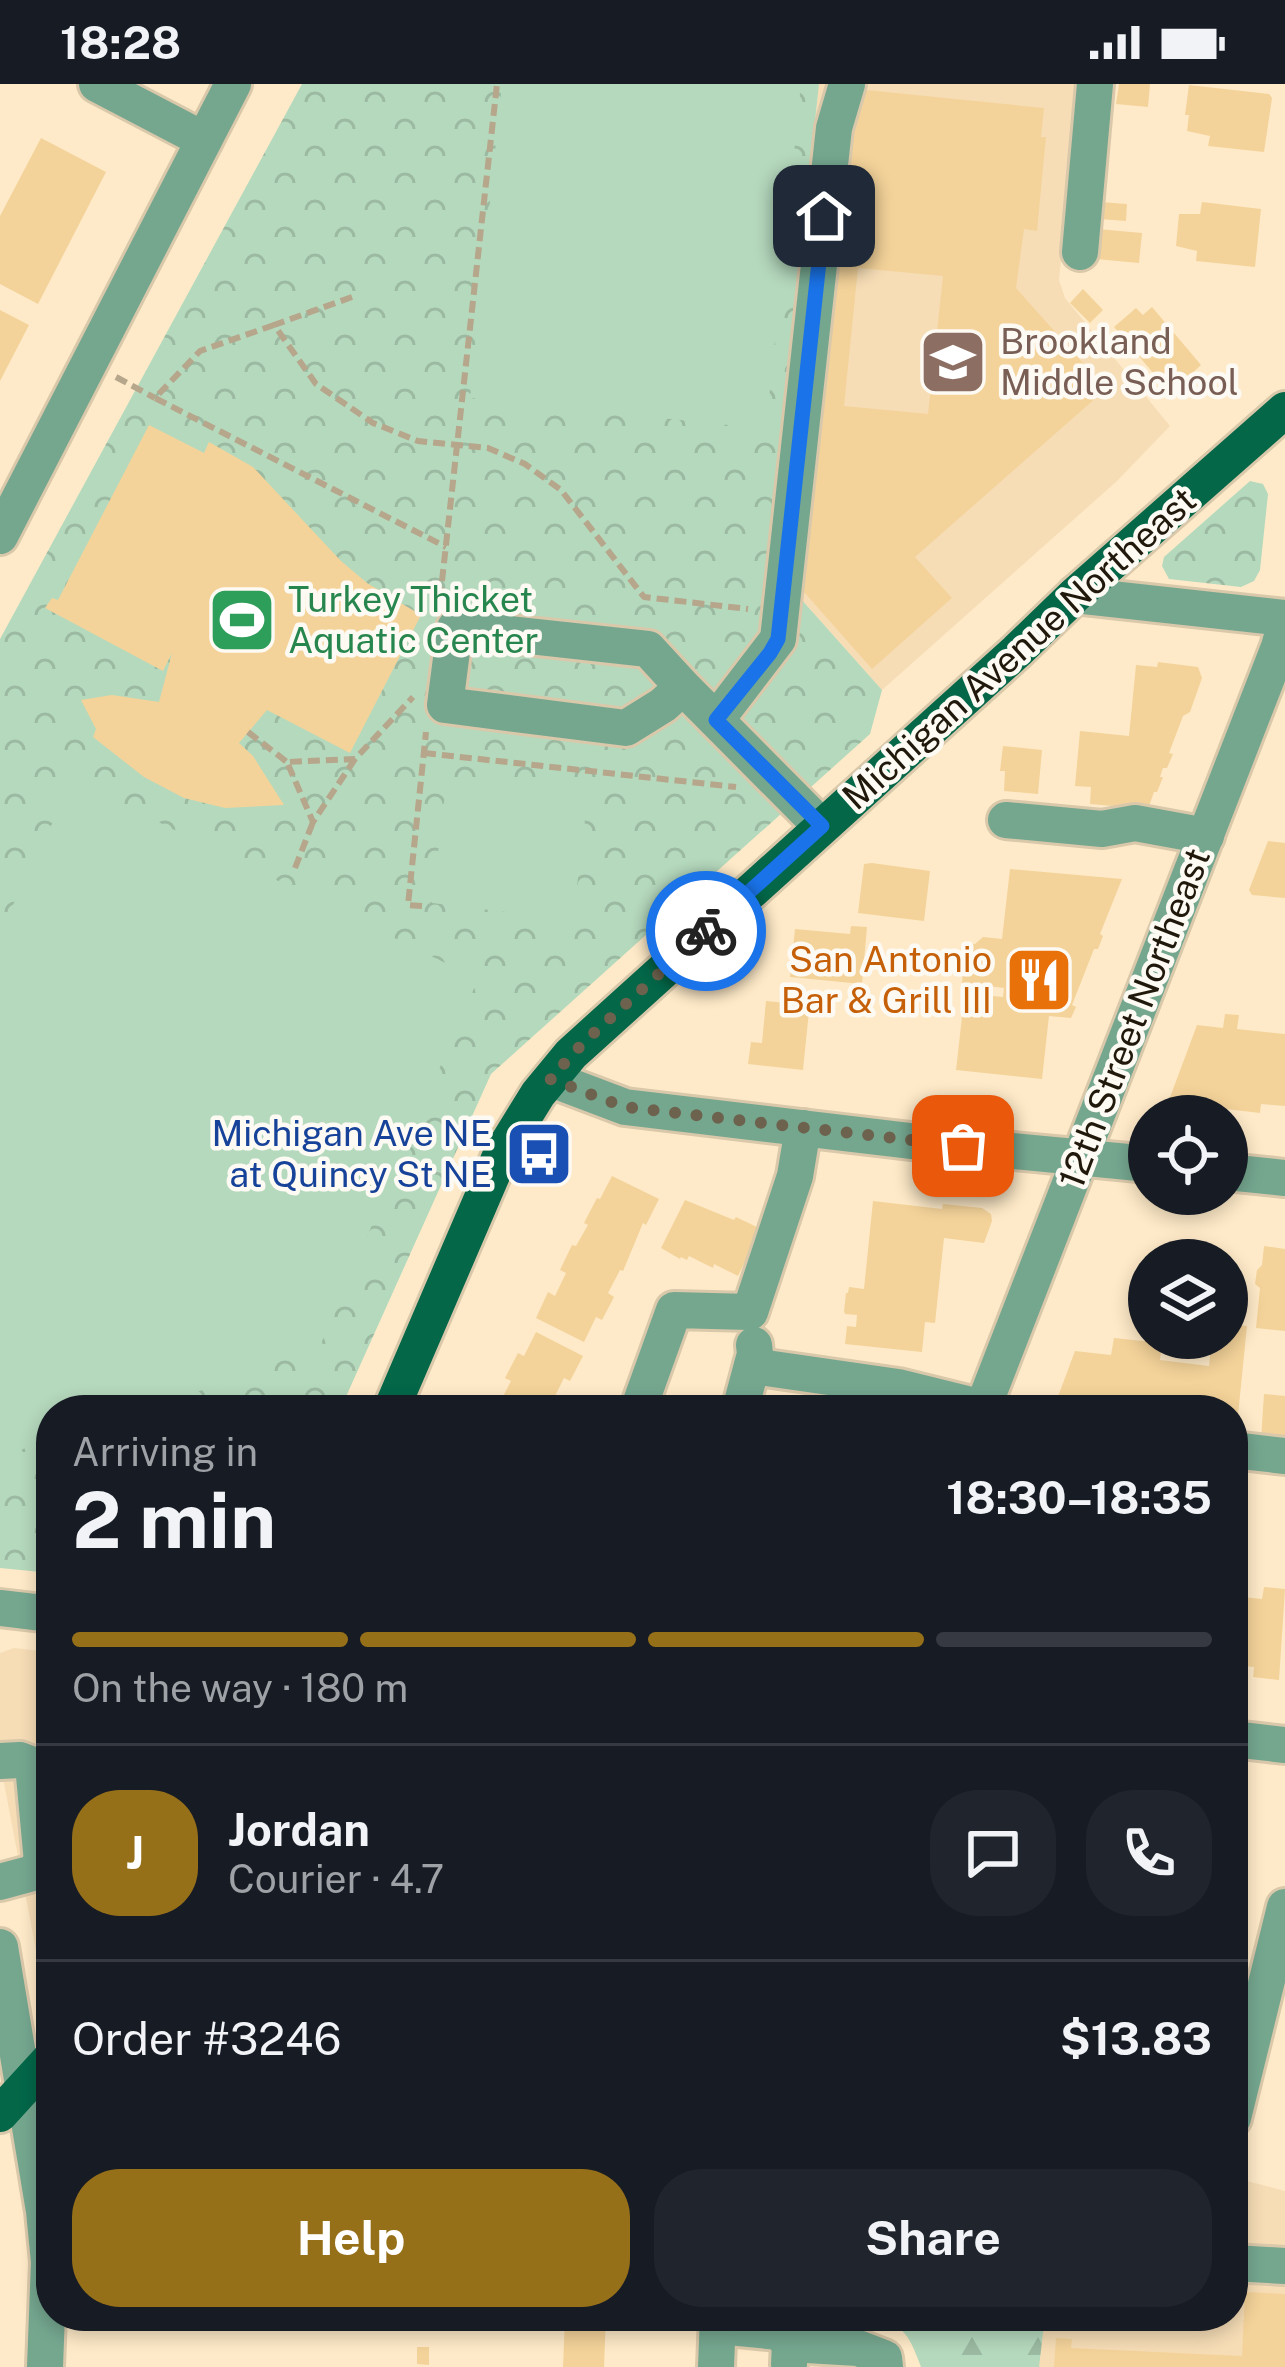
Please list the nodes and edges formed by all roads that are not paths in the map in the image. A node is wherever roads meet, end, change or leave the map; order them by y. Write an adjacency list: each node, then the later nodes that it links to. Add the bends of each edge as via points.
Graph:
1 (98, 84): 5 (street)
2 (233, 84): 5 (street)
3 (847, 84): 12 (street, via 834,128 778,639)
4 (1095, 84): 6 (street)
5 (204, 140): 8 (street)
6 (1080, 253)
7 (1285, 410): 9 (main road, Michigan Avenue Northeast)
8 (0, 536)
9 (1075, 595): 10 (street); 14 (main road, Michigan Avenue Northeast)
10 (1285, 621): 15 (street, 12th Street Northeast)
11 (683, 687): 11 (street, via 648,649 455,628 445,705 626,728); 12 (street)
12 (716, 720): 14 (street)
13 (1006, 820): 15 (street, via 1102,829 1135,823)
14 (822, 826): 16 (main road, Michigan Avenue Northeast)
15 (1206, 836): 18 (street, 12th Street Northeast)
16 (550, 1079): 17 (street, via 625,1107); 24 (main road, Michigan Avenue Northeast, via 502,1154)
17 (803, 1128): 18 (street); 22 (street)
18 (1079, 1156): 19 (street); 28 (street, 12th Street Northeast)
19 (1128, 1162)
20 (1248, 1174): 21 (street)
21 (1285, 1178)
22 (750, 1312): 23 (street); 25 (street, via 674,1310)
23 (752, 1366): 26 (street); 27 (street)
24 (398, 1395)
25 (643, 1395)
26 (744, 1395)
27 (929, 1395)
28 (987, 1395)
29 (1248, 1452): 30 (street)
30 (1285, 1456)
31 (0, 1609): 32 (street)
32 (36, 1613)
33 (1248, 1740): 34 (street)
34 (1285, 1744)
35 (28, 1767): 36 (street)
36 (36, 1810)
37 (36, 1871): 38 (street)
38 (0, 1882)
39 (1285, 1907): 42 (street)
40 (0, 1947): 41 (street)
41 (4, 1990): 44 (street)
42 (1248, 2057)
43 (36, 2074): 44 (main road)
44 (12, 2100): 45 (street)
45 (36, 2188)
46 (1248, 2264): 47 (street)
47 (1285, 2266)
48 (43, 2331): 53 (street)
49 (48, 2331): 54 (street)
50 (718, 2331): 55 (street)
51 (773, 2331): 52 (street)
52 (789, 2356): 56 (street, via 858,2348 884,2357)
53 (31, 2367)
54 (45, 2367)
55 (716, 2367)
56 (885, 2367)

